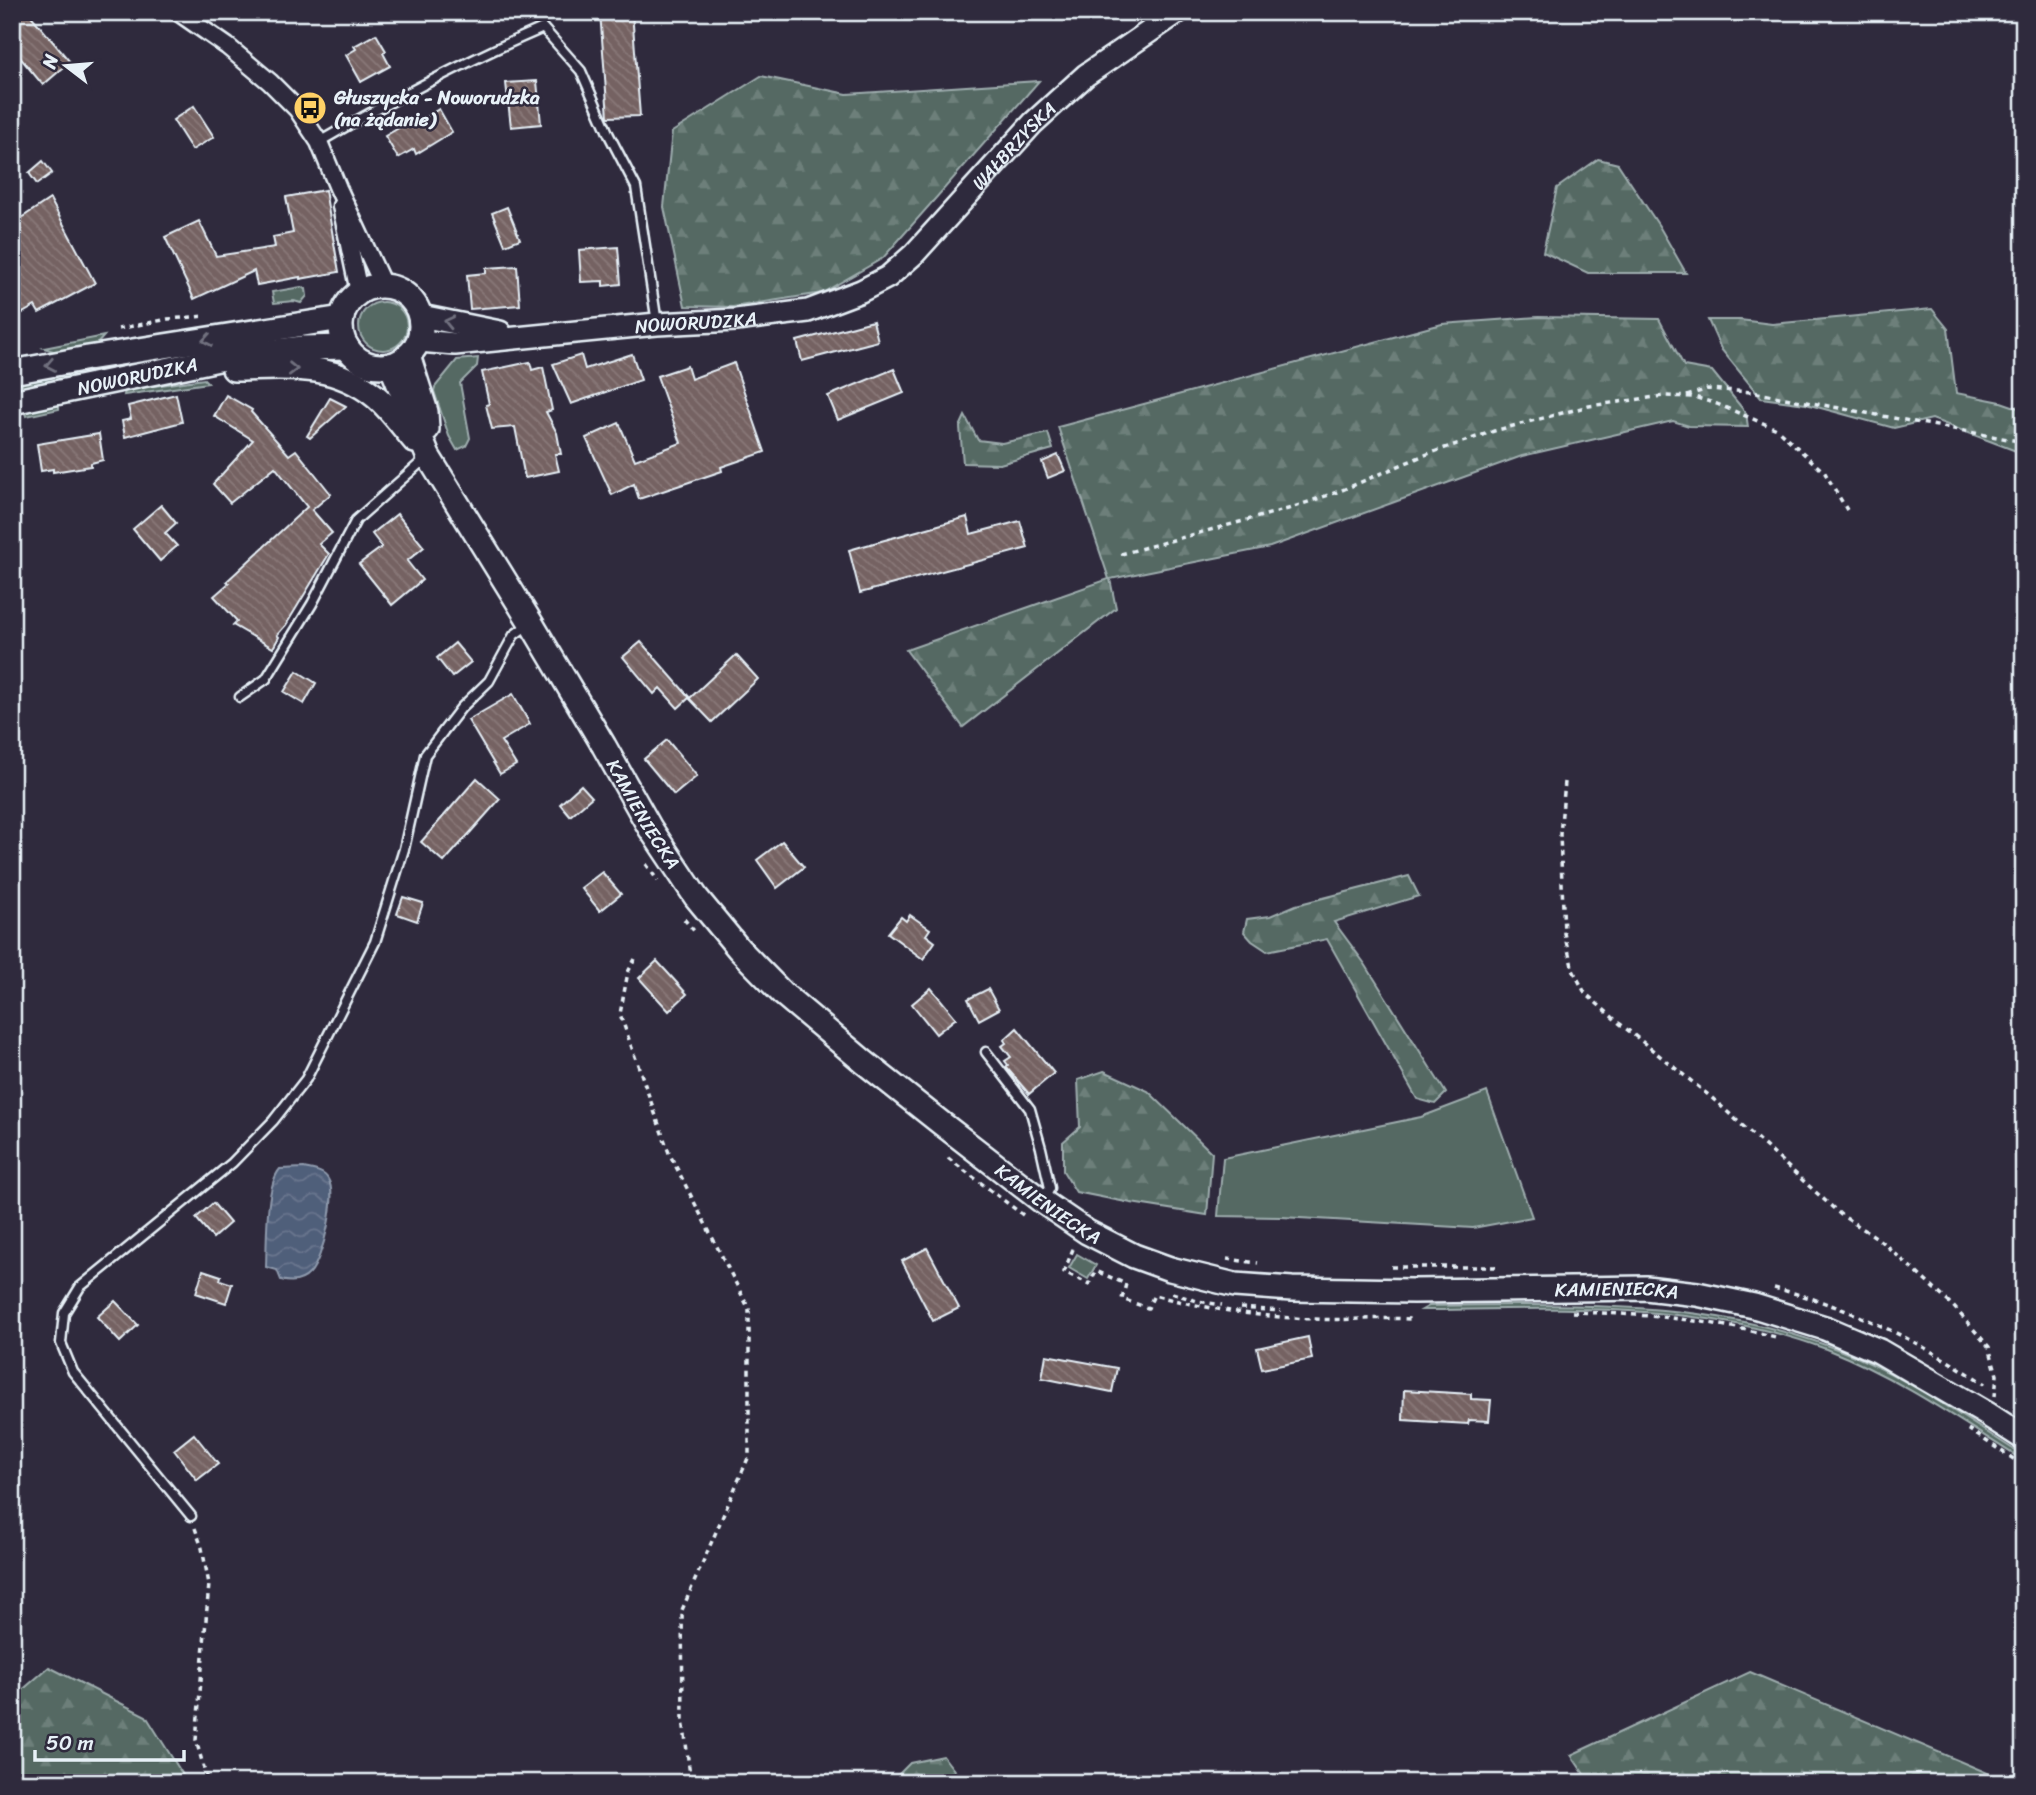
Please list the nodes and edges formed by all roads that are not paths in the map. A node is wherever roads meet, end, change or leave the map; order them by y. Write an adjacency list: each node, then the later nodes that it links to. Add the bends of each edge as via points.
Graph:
1 (178, 12): 3 (street, via 270,82)
2 (1178, 12): 6 (street, WAŁBRZYSKA, via 1086,75 1033,123 914,254 888,277)
3 (319, 142): 4 (street); 10 (lane, via 397,98 543,28 581,71 636,187)
4 (338, 188): 5 (street); 7 (street)
5 (383, 285): 7 (main road); 8 (main road, via 407,294)
6 (861, 291): 10 (street, NOWORUDZKA, via 808,311)
7 (359, 292): 9 (main road)
8 (421, 316): 11 (street, NOWORUDZKA, one-way to 8); 13 (main road, via 422,329)
9 (342, 318): 12 (main road); 15 (main road, NOWORUDZKA, one-way to 15)
10 (657, 324): 11 (street, NOWORUDZKA)
11 (526, 337): 13 (street, NOWORUDZKA)
12 (347, 347): 13 (main road, via 366,363 378,366); 14 (main road, NOWORUDZKA, via 233,356)
13 (406, 354): 17 (main road, KAMIENIECKA, via 426,412)
14 (176, 369): 16 (main road, NOWORUDZKA); 17 (main road, one-way to 17, via 332,372 375,397)
15 (12, 372)
16 (12, 402)
17 (428, 456): 18 (main road, KAMIENIECKA); 19 (lane, via 356,520 266,678)
18 (531, 622): 21 (main road, KAMIENIECKA, via 650,828 696,897 739,949 782,993 864,1062); 23 (lane, via 514,635 489,681 460,708 425,755 404,849 374,942 306,1079 232,1163 80,1287 64,1313 61,1343 73,1372)
19 (240, 697)
20 (986, 1052): 21 (lane, via 1030,1109 1050,1188)
21 (1042, 1202): 22 (main road, KAMIENIECKA, via 1134,1256 1235,1285 1413,1291 1646,1288 1754,1306 1879,1351)
22 (2024, 1438)
23 (191, 1516)

